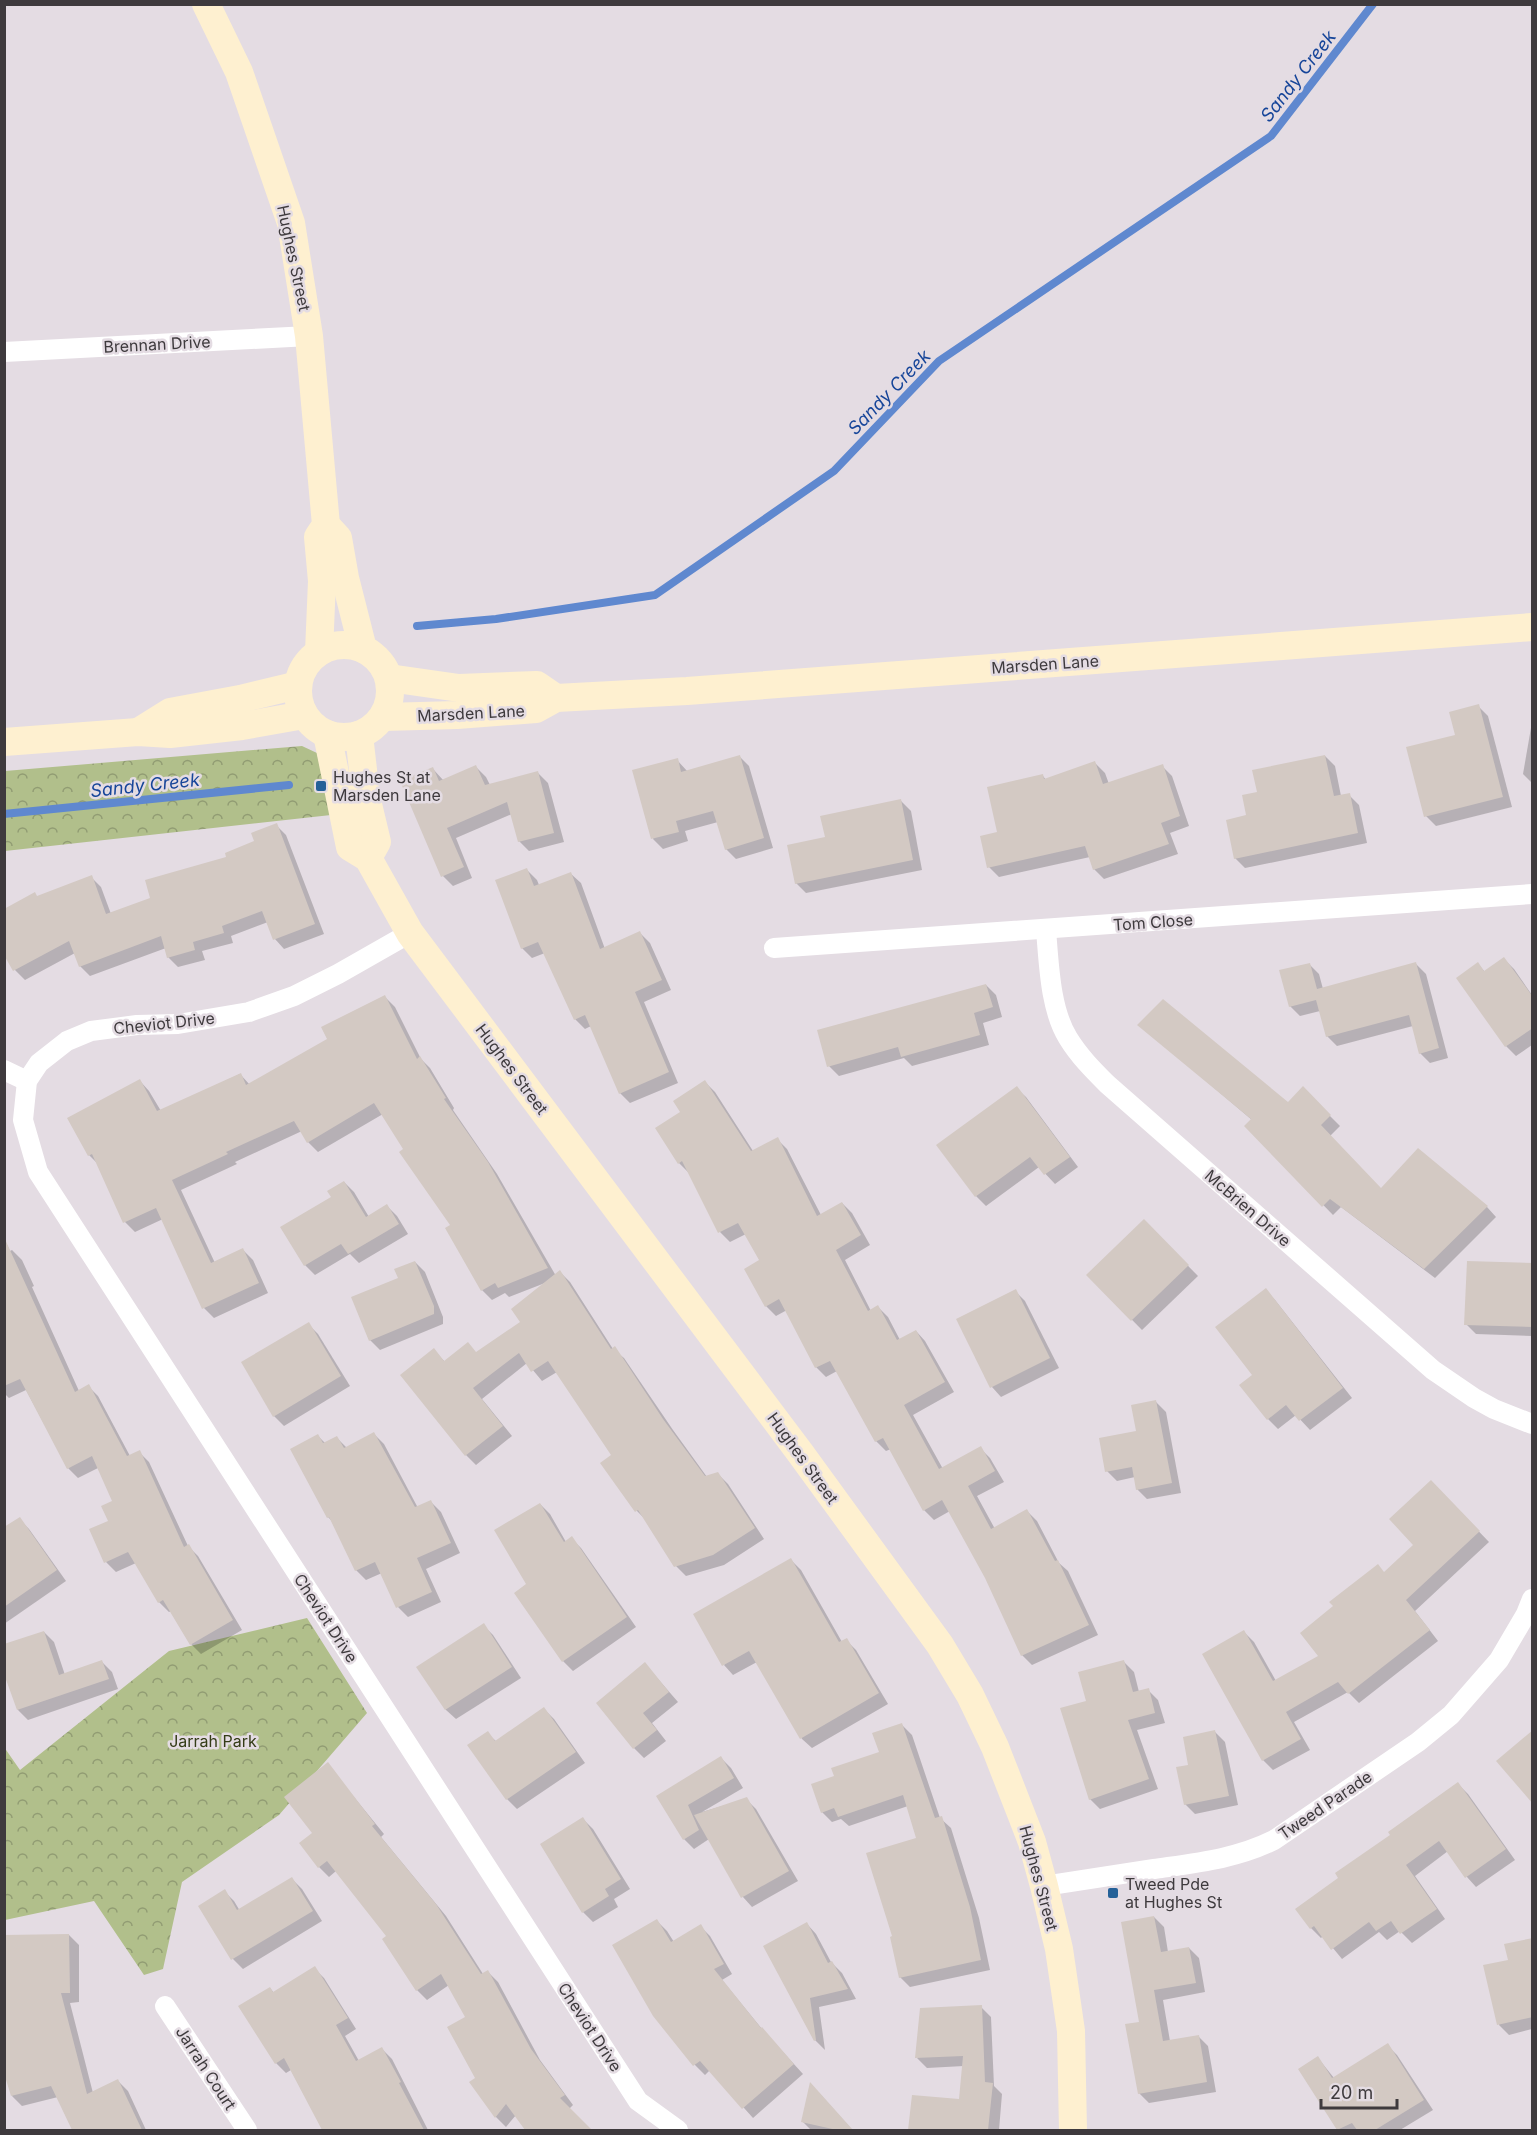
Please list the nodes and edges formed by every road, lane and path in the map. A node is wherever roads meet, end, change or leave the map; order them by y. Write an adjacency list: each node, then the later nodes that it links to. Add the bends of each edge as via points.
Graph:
1 (206, 4): 2 (street, Hughes Street, via 239,72 291,223)
2 (309, 336): 3 (street, Brennan Drive); 4 (street, Hughes Street)
3 (4, 352)
4 (326, 525): 6 (street, Hughes Street, via 338,538); 7 (street, Hughes Street, via 318,537 322,581)
5 (1533, 627): 10 (street, Marsden Lane)
6 (363, 649): 7 (street, via 342,645); 8 (street, via 380,661)
7 (319, 652): 9 (street, via 305,666)
8 (389, 678): 10 (street, Marsden Lane, via 459,688 537,685); 12 (street, via 390,698)
9 (298, 685): 11 (street); 13 (street, via 170,712)
10 (556, 698): 12 (street, Marsden Lane, via 536,709)
11 (304, 715): 13 (street, via 170,734); 14 (street)
12 (383, 717): 15 (street)
13 (138, 732): 16 (street)
14 (327, 734): 15 (street); 17 (street, Hughes Street, via 350,847)
15 (359, 735): 17 (street, via 366,796 377,842)
16 (4, 742)
17 (368, 858): 20 (street, Hughes Street)
18 (1533, 894): 19 (street, Tom Close)
19 (1046, 930): 21 (street, Tom Close); 24 (street, McBrien Drive, via 1050,976 1066,1036 1107,1084 1433,1370 1494,1409)
20 (410, 933): 23 (street, Cheviot Drive, via 294,996 249,1011 178,1024 91,1031 66,1041 39,1062); 26 (street, Hughes Street, via 940,1645 995,1747 1032,1842)
21 (774, 948)
22 (4, 1070): 23 (street)
23 (27, 1082): 29 (street, Cheviot Drive, via 23,1120 38,1172 638,2101)
24 (1533, 1424)
25 (1533, 1599): 26 (street, Tweed Parade, via 1499,1660 1451,1715 1418,1742 1274,1840 1237,1856)
26 (1044, 1886): 30 (street, Hughes Street, via 1059,1949 1071,2031)
27 (165, 2006): 28 (street, Jarrah Court)
28 (247, 2130)
29 (678, 2130)
30 (1073, 2130)

